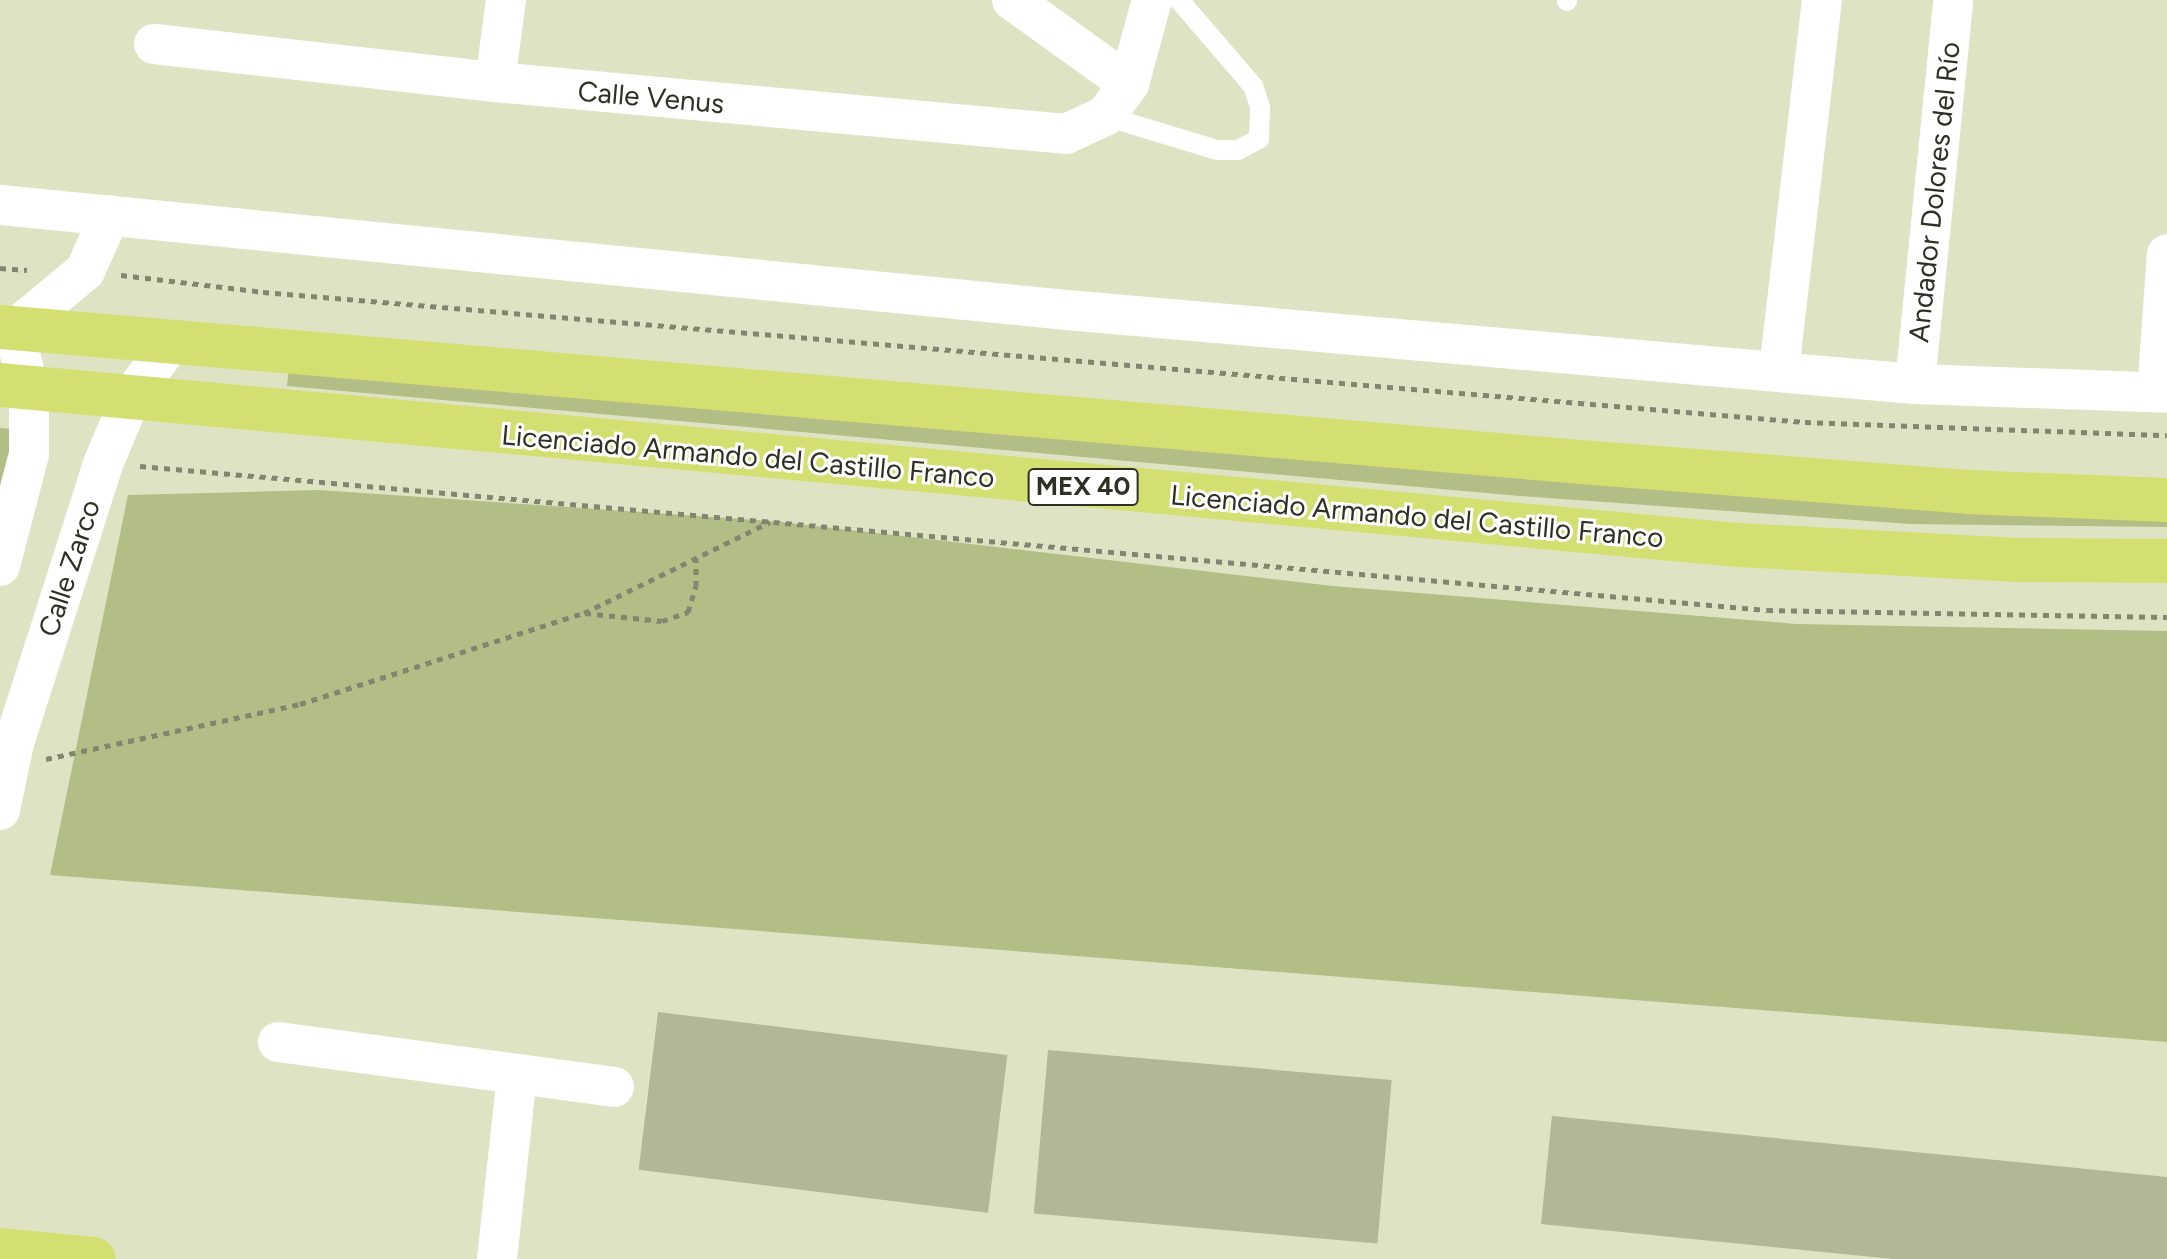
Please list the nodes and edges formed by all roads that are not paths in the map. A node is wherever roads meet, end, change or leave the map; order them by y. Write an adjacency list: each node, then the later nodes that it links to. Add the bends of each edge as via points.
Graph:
1 (506, 0): 8 (street)
2 (1012, 0): 9 (street)
3 (1152, 0): 9 (street)
4 (1179, 0): 10 (lane, via 1253,86 1260,107 1259,139 1238,150 1217,150)
5 (1822, 0): 16 (street)
6 (1953, 0): 17 (street, Andador Dolores del Río)
7 (154, 44): 8 (street, Calle Venus)
8 (495, 82): 10 (street, Calle Venus, via 1039,134 1088,128)
9 (1129, 84): 10 (street)
10 (1105, 116)
11 (0, 205): 12 (street)
12 (110, 215): 14 (street, via 85,271); 16 (street, via 1067,310)
13 (2167, 254): 19 (street)
14 (7, 328): 15 (main road); 18 (street)
15 (173, 340): 20 (street, Calle Zarco); 21 (main road, via 1606,464 1968,492)
16 (1779, 371): 17 (street)
17 (1915, 384): 19 (street)
18 (14, 388): 20 (main road, Licenciado Armando del Castillo Franco / MEX 40); 23 (street, via 29,454)
19 (2162, 392)
20 (131, 397): 22 (main road, Licenciado Armando del Castillo Franco / MEX 40, via 1739,545 2018,560); 24 (street, Calle Zarco, via 103,464)
21 (2167, 500)
22 (2167, 561)
23 (0, 566)
24 (0, 810)
25 (278, 1042): 26 (street)
26 (517, 1074): 27 (street); 30 (street)
27 (614, 1087)
28 (0, 1250): 29 (main road)
29 (94, 1259)
30 (497, 1259)

